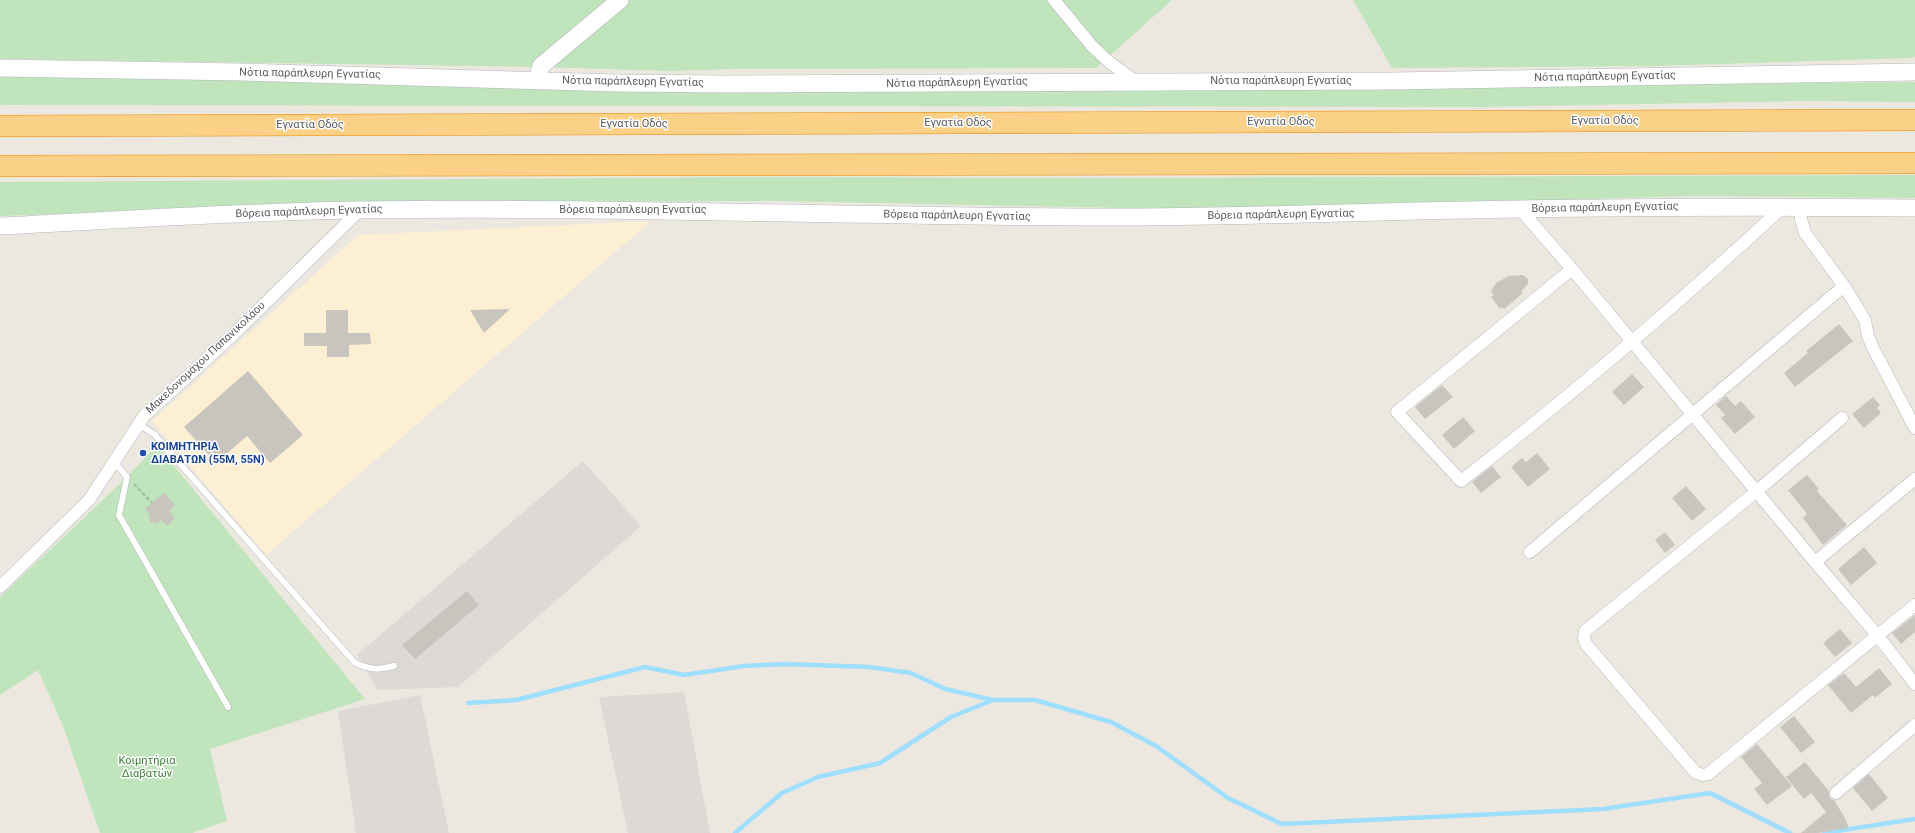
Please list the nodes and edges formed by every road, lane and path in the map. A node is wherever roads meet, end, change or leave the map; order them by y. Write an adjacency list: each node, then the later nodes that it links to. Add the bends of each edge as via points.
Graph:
1 (620, 0): 5 (street, via 541,66)
2 (1054, 0): 6 (street, via 1092,46)
3 (0, 68): 5 (street, Νότια παράπλευρη Εγνατίας)
4 (1915, 72): 6 (street, Νότια παράπλευρη Εγνατίας, via 1385,81)
5 (537, 80): 6 (street, Νότια παράπλευρη Εγνατίας, via 709,84)
6 (1135, 81)
7 (1915, 120): 8 (highway, Εγνατία Οδός)
8 (0, 126)
9 (1915, 163): 10 (highway)
10 (0, 166)
11 (1782, 207): 12 (street, Βόρεια παράπλευρη Εγνατίας); 14 (street, Βόρεια παράπλευρη Εγνατίας); 19 (street)
12 (1800, 207): 13 (street, Βόρεια παράπλευρη Εγνατίας); 18 (street, via 1805,233)
13 (1915, 208)
14 (1520, 209): 15 (street, Βόρεια παράπλευρη Εγνατίας, via 1188,217 610,209); 17 (street)
15 (360, 210): 16 (street, Βόρεια παράπλευρη Εγνατίας); 22 (street, Μακεδονομάχου Παπανικολάου)
16 (0, 226)
17 (1572, 269): 19 (street); 19 (street, via 1397,412 1460,481)
18 (1844, 286): 20 (street); 23 (street, via 1865,320 1872,348)
19 (1632, 341): 20 (street)
20 (1694, 415): 27 (street); 29 (street)
21 (1842, 418): 27 (street)
22 (138, 424): 24 (street, Μακεδονομάχου Παπανικολάου); 34 (lane, via 154,434 355,662 378,670)
23 (1915, 428)
24 (113, 461): 25 (lane); 31 (street, Μακεδονομάχου Παπανικολάου, via 89,500)
25 (127, 477): 28 (path); 36 (lane, via 119,515)
26 (1915, 479): 30 (street)
27 (1757, 491): 30 (street); 33 (street, via 1585,631 1584,638 1592,650 1694,772 1702,775 1708,774)
28 (152, 503)
29 (1530, 552)
30 (1815, 562): 33 (street)
31 (0, 587)
32 (1915, 605): 33 (street)
33 (1878, 636): 35 (street)
34 (394, 666)
35 (1915, 684)
36 (228, 707)
37 (1915, 725): 38 (street)
38 (1836, 793)

